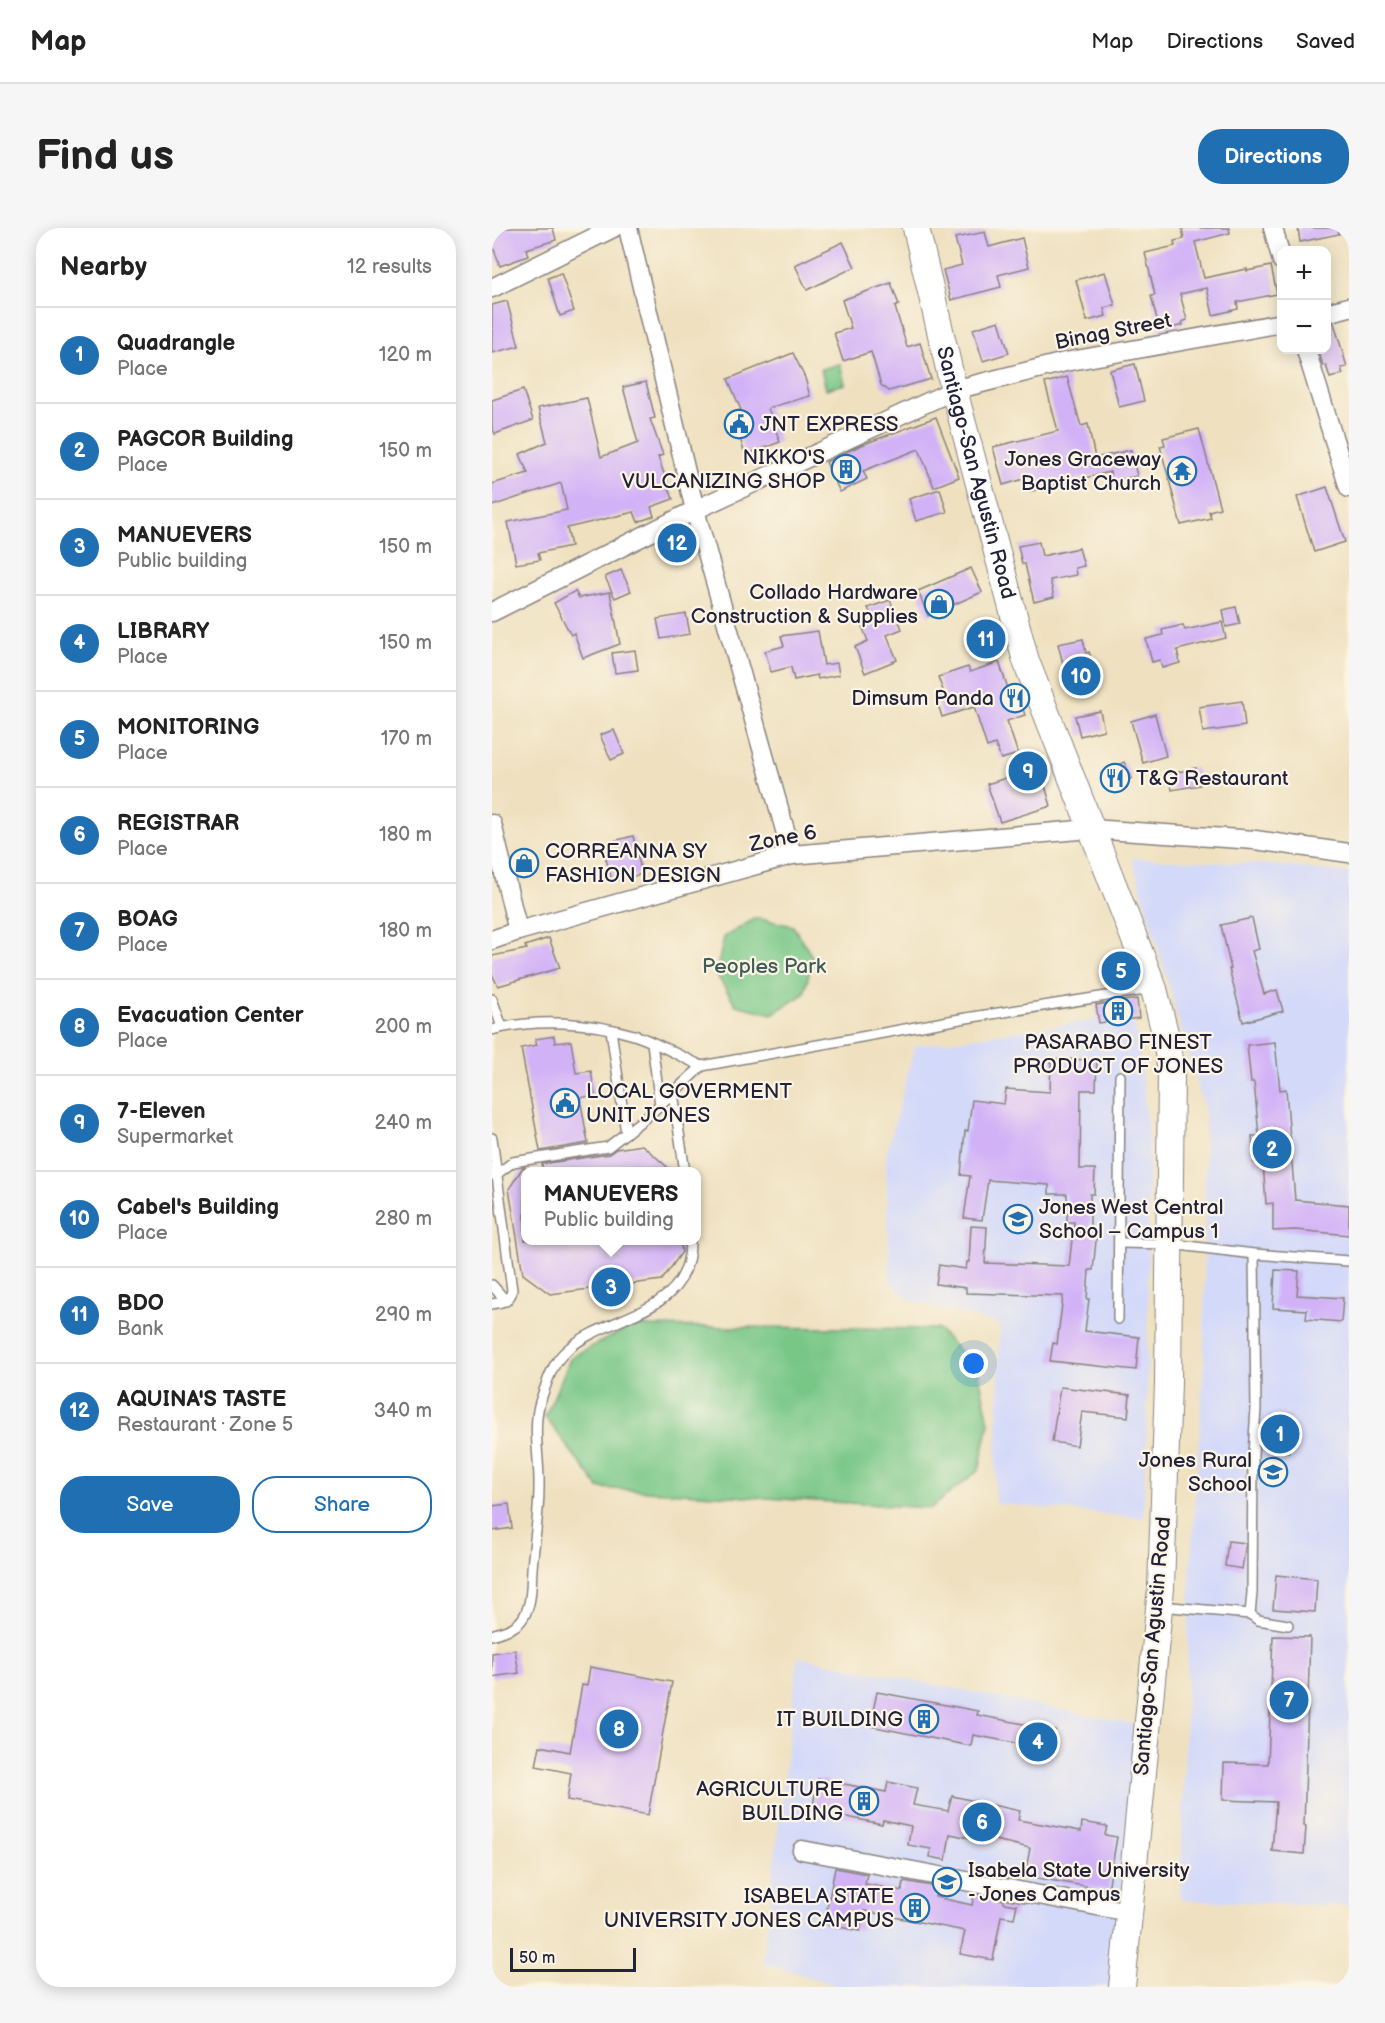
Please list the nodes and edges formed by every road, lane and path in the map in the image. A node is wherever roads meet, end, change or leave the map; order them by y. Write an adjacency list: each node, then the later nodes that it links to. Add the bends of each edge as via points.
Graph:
1 (613, 228): 6 (street)
2 (628, 228): 13 (street)
3 (916, 228): 11 (main road, Santiago-San Agustin Road)
4 (1273, 228): 5 (street)
5 (1277, 246)
6 (492, 288)
7 (1349, 307): 8 (street)
8 (1331, 312)
9 (1277, 324): 11 (street, Binag Street, via 1065,362)
10 (1307, 354): 12 (street)
11 (954, 390): 13 (street, Binag Street); 16 (main road, Santiago-San Agustin Road, via 1026,661)
12 (1349, 488)
13 (695, 510): 14 (street, Binag Street); 18 (street)
14 (492, 612)
15 (492, 824): 19 (street)
16 (1091, 829): 17 (street, Zone 6, via 1255,840); 18 (street, Zone 6); 21 (main road, Santiago-San Agustin Road)
17 (1349, 853)
18 (792, 855): 19 (street, Zone 6)
19 (518, 931): 20 (street, Zone 6)
20 (492, 940)
21 (1154, 989): 27 (lane, via 960,1019); 36 (main road, Santiago-San Agustin Road, via 1171,1072)
22 (492, 999): 23 (lane)
23 (502, 1027): 24 (lane); 25 (lane, via 561,1022)
24 (492, 1030)
25 (610, 1030): 26 (lane); 31 (lane)
26 (652, 1043): 27 (lane); 30 (lane)
27 (702, 1066): 29 (lane)
28 (1120, 1076): 35 (lane)
29 (673, 1093): 30 (lane); 33 (lane)
30 (660, 1105): 31 (lane)
31 (626, 1133): 34 (lane, via 608,1148 513,1162)
32 (492, 1138): 34 (lane)
33 (684, 1167)
34 (494, 1175): 41 (lane, via 512,1290)
35 (1119, 1243): 36 (lane); 43 (lane)
36 (1170, 1244): 38 (lane); 44 (main road, Santiago-San Agustin Road)
37 (690, 1245): 47 (lane, via 684,1278 674,1289 654,1306 586,1336 565,1351 551,1370 537,1412 539,1489 530,1594 524,1617 516,1627)
38 (1254, 1254): 39 (lane); 45 (lane, via 1256,1408)
39 (1349, 1261)
40 (492, 1285): 41 (lane)
41 (506, 1301): 42 (lane)
42 (492, 1304)
43 (1118, 1318)
44 (1159, 1606): 45 (lane); 49 (main road, Santiago-San Agustin Road)
45 (1250, 1614): 46 (lane, via 1258,1620)
46 (1288, 1625)
47 (492, 1635)
48 (802, 1850): 49 (street)
49 (1129, 1912): 50 (main road, Santiago-San Agustin Road)
50 (1122, 1987)

